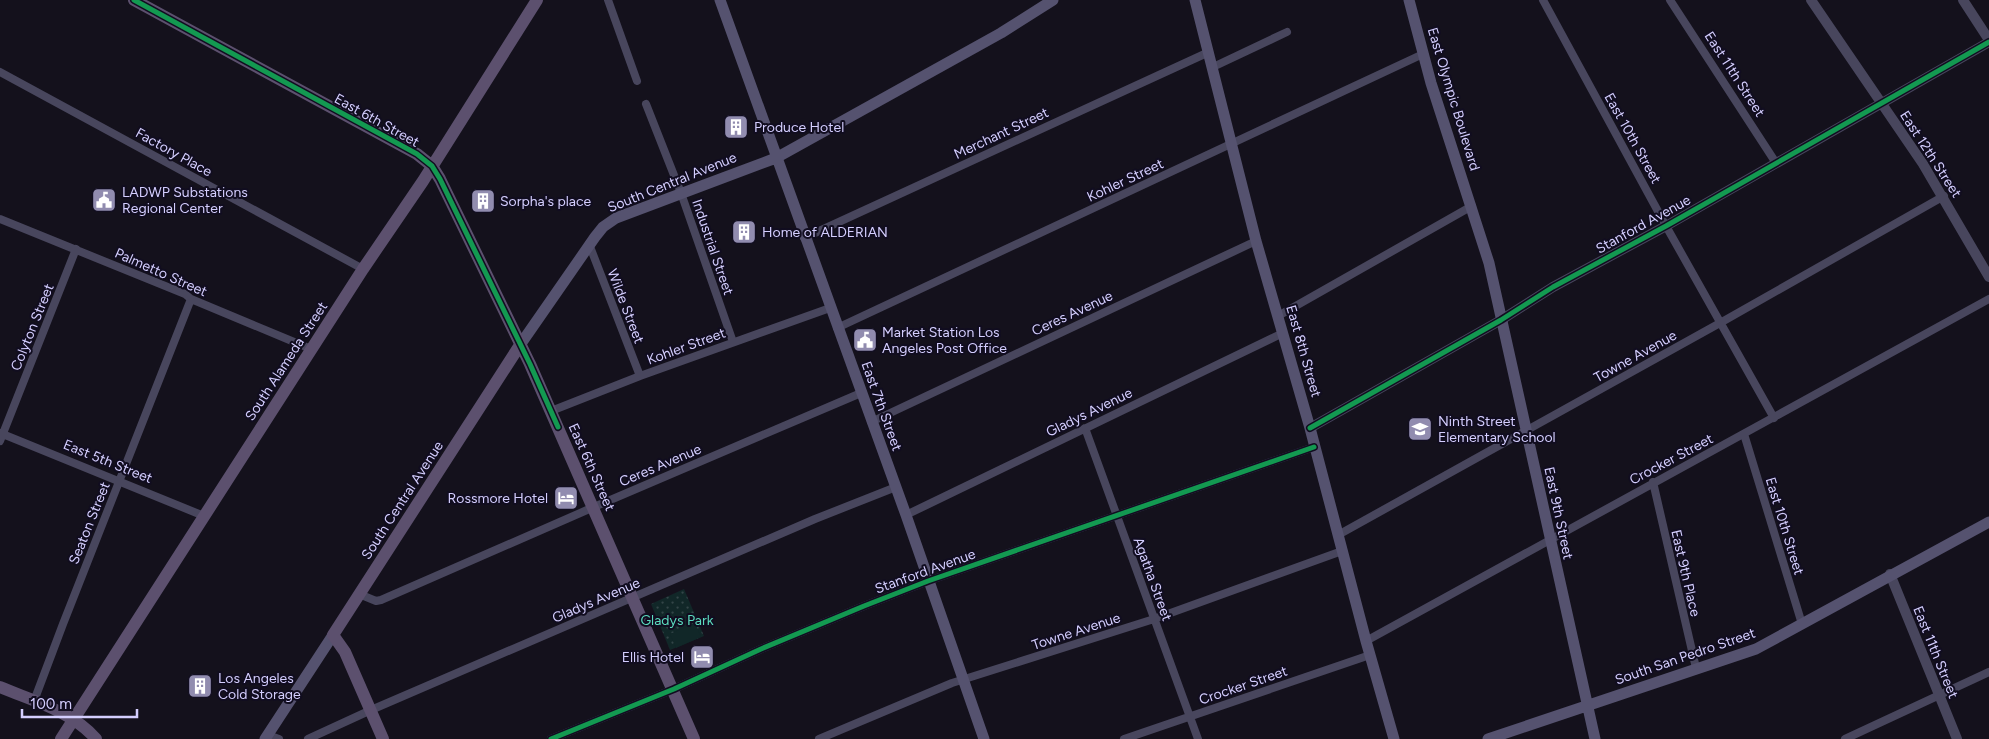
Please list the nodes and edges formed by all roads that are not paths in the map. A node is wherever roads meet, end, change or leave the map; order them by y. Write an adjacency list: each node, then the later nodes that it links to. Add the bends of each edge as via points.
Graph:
1 (134, 0): 24 (main road, East 6th Street, via 412,151)
2 (537, 0): 24 (main road, South Alameda Street)
3 (608, 0): 18 (street)
4 (720, 0): 22 (main road, East 7th Street)
5 (1053, 0): 22 (main road, South Central Avenue, via 1001,33)
6 (1195, 0): 14 (main road, East 8th Street)
7 (1409, 0): 15 (main road, East Olympic Boulevard)
8 (1543, 0): 29 (street, East 10th Street)
9 (1670, 0): 23 (street, East 11th Street)
10 (1811, 0): 19 (street, East 12th Street)
11 (1963, 0): 13 (street)
12 (1287, 32): 16 (street)
13 (1989, 41): 19 (street, Stanford Avenue)
14 (1209, 52): 16 (main road, East 8th Street); 30 (street, Merchant Street)
15 (1423, 54): 21 (street, Kohler Street); 27 (main road, East Olympic Boulevard)
16 (1213, 67): 21 (main road, East 8th Street)
17 (0, 72): 34 (street, Factory Place)
18 (636, 81)
19 (1882, 103): 23 (street, Stanford Avenue); 26 (street, East 12th Street)
20 (646, 104): 25 (street, Industrial Street)
21 (1232, 143): 31 (main road, East 8th Street); 42 (street, Kohler Street)
22 (776, 158): 25 (main road, South Central Avenue); 30 (main road, East 7th Street)
23 (1776, 163): 29 (street, Stanford Avenue)
24 (432, 166): 34 (main road, South Alameda Street); 45 (main road, East 6th Street, via 456,209)
25 (681, 193): 32 (main road, South Central Avenue, via 616,218 603,227); 44 (street, Industrial Street)
26 (1944, 196): 35 (street, East 12th Street); 41 (street, Towne Avenue)
27 (1472, 206): 39 (street); 40 (main road, East 9th Street)
28 (0, 219): 33 (street, Palmetto Street)
29 (1666, 226): 40 (street, Stanford Avenue, via 1553,287); 41 (street, East 10th Street)
30 (804, 238): 38 (main road, East 7th Street)
31 (1256, 241): 39 (main road, East 8th Street); 51 (street, Ceres Avenue)
32 (589, 244): 45 (main road, South Central Avenue); 47 (street, Wilde Street)
33 (76, 249): 37 (street, Palmetto Street, via 185,294); 56 (street, Colyton Street)
34 (363, 269): 46 (main road, South Alameda Street)
35 (1989, 277)
36 (1989, 299): 50 (street, Crocker Street)
37 (191, 300): 46 (street, Palmetto Street); 58 (street, Seaton Street)
38 (830, 308): 42 (main road, East 7th Street); 44 (street, Kohler Street)
39 (1278, 316): 43 (main road, East 8th Street)
40 (1501, 320): 53 (street, Stanford Avenue); 54 (main road, East 9th Street)
41 (1720, 323): 50 (street, East 10th Street); 54 (street, Towne Avenue)
42 (837, 328): 48 (main road, East 7th Street)
43 (1283, 334): 52 (street, Gladys Avenue); 53 (main road, East 8th Street)
44 (733, 342): 47 (street, Kohler Street)
45 (520, 345): 49 (main road, East 6th Street); 71 (main road, South Central Avenue)
46 (311, 349): 64 (main road, South Alameda Street)
47 (640, 376): 49 (street, Kohler Street)
48 (861, 393): 51 (main road, East 7th Street); 61 (street, Ceres Avenue)
49 (551, 411): 61 (main road, East 6th Street)
50 (1774, 418): 55 (street, Crocker Street)
51 (871, 422): 60 (main road, East 7th Street)
52 (1085, 428): 62 (street, Gladys Avenue); 63 (street, Agatha Street)
53 (1310, 428): 57 (main road, East 8th Street)
54 (1526, 431): 66 (street, Towne Avenue); 67 (main road, East 9th Street)
55 (1744, 434): 59 (street, Crocker Street); 74 (street, East 10th Street)
56 (1, 436): 58 (street, East 5th Street)
57 (1314, 447): 63 (street, Stanford Avenue); 66 (main road, East 8th Street)
58 (119, 481): 64 (street, East 5th Street); 84 (street, Seaton Street)
59 (1653, 482): 67 (street, Crocker Street); 78 (street, East 9th Place)
60 (896, 487): 62 (main road, East 7th Street); 72 (street, Gladys Avenue)
61 (593, 507): 71 (street, Ceres Avenue, via 381,600); 72 (main road, East 6th Street)
62 (906, 515): 70 (main road, East 7th Street)
63 (1117, 515): 70 (street, Stanford Avenue); 73 (street, Agatha Street)
64 (204, 516): 88 (main road, South Alameda Street)
65 (1989, 522): 69 (main road, South San Pedro Street)
66 (1338, 535): 68 (main road, East 8th Street)
67 (1550, 540): 76 (street, Crocker Street); 85 (main road, East 9th Street)
68 (1342, 551): 73 (street, Towne Avenue); 76 (main road, East 8th Street)
69 (1890, 574): 74 (main road, South San Pedro Street); 83 (street, East 11th Street)
70 (928, 581): 80 (main road, East 7th Street); 82 (street, Stanford Avenue, via 774,643)
71 (360, 594): 75 (main road, South Central Avenue)
72 (633, 598): 82 (main road, East 6th Street); 86 (street, Gladys Avenue)
73 (1154, 619): 80 (street, Towne Avenue); 87 (street, Agatha Street)
74 (1802, 624): 78 (main road, South San Pedro Street, via 1756,649)
75 (333, 635): 86 (main road, via 345,652); 89 (main road, South Central Avenue)
76 (1366, 641): 77 (main road, East 8th Street)
77 (1370, 656): 87 (street, Crocker Street); 101 (main road, East 8th Street)
78 (1696, 668): 85 (main road, South San Pedro Street)
79 (1989, 672): 83 (street)
80 (964, 680): 97 (street, Towne Avenue); 98 (main road, East 7th Street)
81 (0, 687): 84 (main road)
82 (674, 689): 95 (street, Stanford Avenue); 96 (main road, East 6th Street)
83 (1939, 696): 104 (street); 105 (street, East 11th Street)
84 (34, 701): 88 (main road)
85 (1588, 705): 102 (main road, South San Pedro Street); 103 (main road, East 9th Street)
86 (371, 710): 93 (street, Gladys Avenue); 94 (main road)
87 (1191, 716): 99 (street, Crocker Street); 100 (street, Agatha Street)
88 (74, 719): 90 (main road, South Alameda Street); 91 (main road)
89 (266, 737): 92 (street)
90 (61, 739)
91 (96, 739)
92 (280, 739)
93 (308, 739)
94 (383, 739)
95 (551, 739)
96 (694, 739)
97 (819, 739)
98 (984, 739)
99 (1124, 739)
100 (1198, 739)
101 (1394, 739)
102 (1488, 739)
103 (1595, 739)
104 (1845, 739)
105 (1957, 739)

